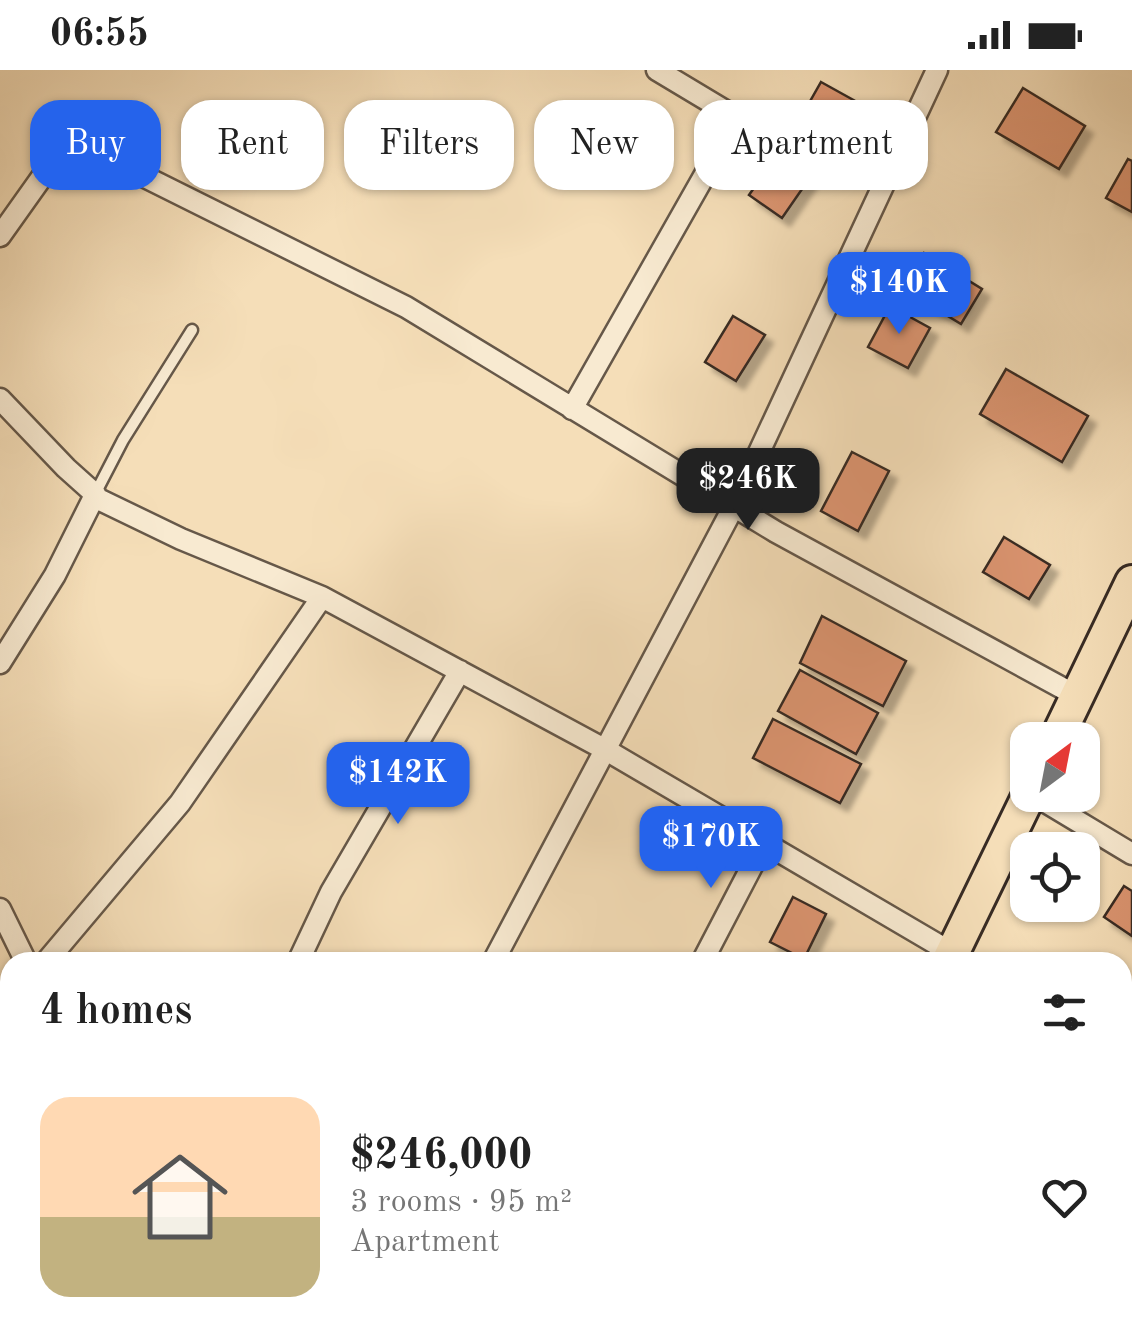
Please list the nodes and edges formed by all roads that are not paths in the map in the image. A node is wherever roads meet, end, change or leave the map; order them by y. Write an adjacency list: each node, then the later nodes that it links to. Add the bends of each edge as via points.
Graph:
1 (658, 70): 6 (street, via 737,118)
2 (936, 70): 8 (street)
3 (0, 236): 6 (street, via 54,160 124,166 406,307)
4 (192, 330): 7 (lane)
5 (0, 398): 7 (street)
6 (572, 410): 8 (street)
7 (95, 496): 10 (street); 11 (street)
8 (734, 506): 13 (street); 15 (street)
9 (1132, 582): 13 (highway)
10 (322, 596): 12 (street); 22 (street, via 180,803)
11 (0, 664)
12 (460, 672): 15 (street); 23 (street)
13 (1077, 696): 14 (highway)
14 (1065, 722)
15 (606, 750): 18 (street); 24 (street)
16 (1023, 812): 27 (highway)
17 (1061, 812): 19 (street)
18 (764, 843): 25 (street); 26 (street)
19 (1132, 854)
20 (0, 909): 21 (street)
21 (21, 952)
22 (54, 952)
23 (303, 952)
24 (498, 952)
25 (707, 952)
26 (940, 952)
27 (953, 952)

